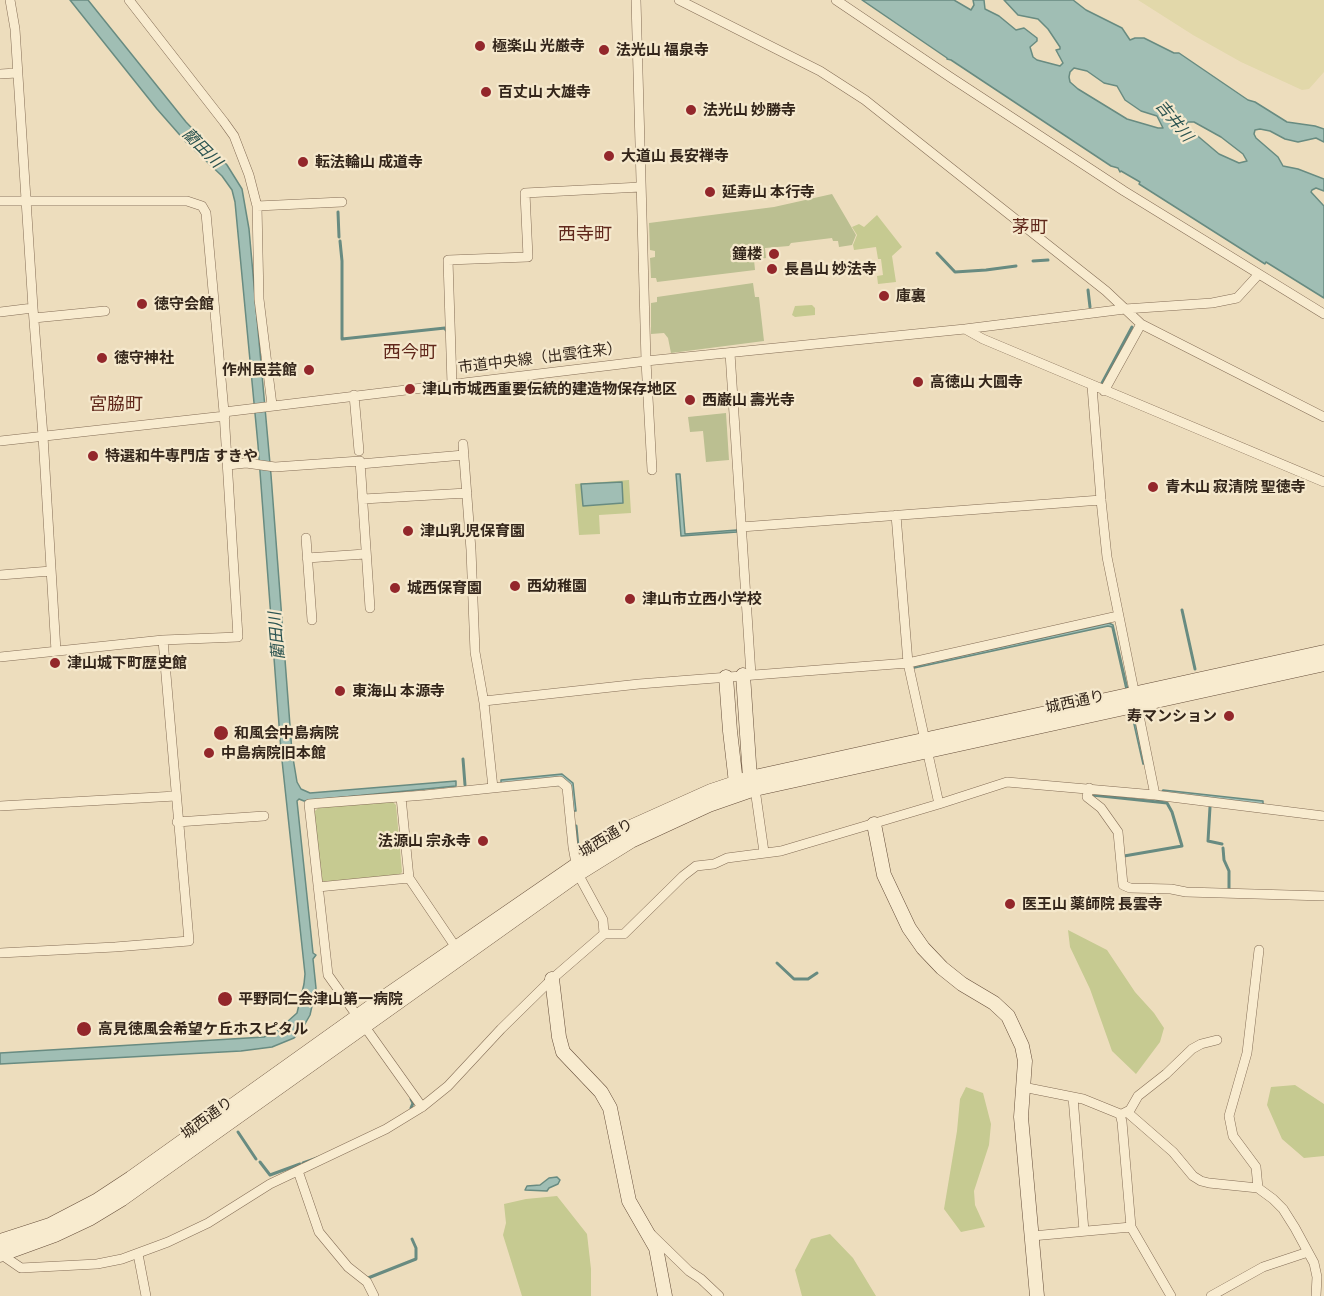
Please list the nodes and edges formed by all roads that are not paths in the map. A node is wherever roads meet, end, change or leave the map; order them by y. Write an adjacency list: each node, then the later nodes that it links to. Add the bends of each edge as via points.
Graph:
1 (10, 0): 6 (street)
2 (129, 0): 12 (street, via 234,136)
3 (636, 0): 8 (street)
4 (679, 0): 14 (street, via 820,71 865,100)
5 (836, 0): 13 (street)
6 (17, 73): 7 (street); 10 (street)
7 (0, 74)
8 (641, 187): 22 (street); 23 (street, via 525,193 528,258 448,260)
9 (0, 201): 10 (street)
10 (25, 201): 17 (street); 28 (street, via 174,200 202,206 207,222)
11 (342, 202): 12 (street)
12 (257, 206): 27 (street, via 259,299)
13 (1258, 275): 14 (street, 市道中央線（出雲往来）, via 1237,298); 18 (street)
14 (1125, 309): 19 (street); 20 (street, 市道中央線（出雲往来）)
15 (105, 311): 17 (street)
16 (0, 312): 17 (street)
17 (33, 313): 30 (street)
18 (1324, 314)
19 (1141, 324): 25 (street); 29 (street)
20 (964, 328): 21 (street, 市道中央線（出雲往来）); 24 (street)
21 (730, 353): 22 (street, 市道中央線（出雲往来）); 43 (street)
22 (646, 361): 23 (street, 市道中央線（出雲往来）); 37 (street)
23 (452, 384): 26 (street, 市道中央線（出雲往来）)
24 (1092, 386): 25 (street); 41 (street)
25 (1104, 390): 38 (street)
26 (354, 395): 27 (street, 市道中央線（出雲往来）); 33 (street)
27 (270, 405): 28 (street, 市道中央線（出雲往来）)
28 (224, 414): 30 (street, 市道中央線（出雲往来）); 36 (street)
29 (1324, 417)
30 (43, 436): 31 (street, 市道中央線（出雲往来）); 47 (street)
31 (0, 441)
32 (463, 444): 34 (street)
33 (359, 451)
34 (464, 455): 35 (street); 39 (street)
35 (360, 464): 36 (street); 40 (street)
36 (228, 465): 52 (street, via 238,637)
37 (652, 470)
38 (1324, 482)
39 (467, 493): 40 (street); 61 (street, via 475,652)
40 (363, 499): 45 (street)
41 (1101, 500): 42 (street); 50 (street)
42 (896, 515): 43 (street); 56 (street)
43 (741, 527): 58 (street)
44 (306, 538): 46 (street)
45 (365, 554): 46 (street); 49 (street)
46 (308, 558): 51 (street)
47 (51, 571): 48 (street); 53 (street)
48 (0, 575)
49 (370, 608)
50 (1118, 616): 56 (street); 60 (street)
51 (312, 620)
52 (164, 640): 53 (street); 68 (street)
53 (56, 651): 55 (street)
54 (1324, 652): 60 (street, 城西通り)
55 (0, 657)
56 (908, 663): 58 (street); 62 (street)
57 (1324, 664): 60 (street, 城西通り)
58 (747, 675): 59 (street); 63 (street)
59 (726, 677): 61 (street); 65 (street)
60 (1136, 700): 62 (street, 城西通り); 67 (street)
61 (484, 701): 64 (street)
62 (927, 746): 63 (street, 城西通り); 70 (street)
63 (753, 783): 65 (street, 城西通り); 76 (street)
64 (493, 788): 69 (street); 77 (street, via 560,781 567,787)
65 (738, 788): 77 (street, 城西通り, via 711,791 633,826)
66 (1089, 788): 67 (street); 70 (street, via 1007,782); 80 (street, via 1088,797 1118,832 1123,885 1186,892)
67 (1155, 795): 73 (street)
68 (176, 796): 71 (street); 74 (street)
69 (401, 797): 78 (street); 79 (street, via 309,804)
70 (939, 804): 75 (street)
71 (0, 806)
72 (264, 816): 74 (street)
73 (1324, 816)
74 (177, 822): 83 (street, via 189,941)
75 (874, 824): 76 (street); 88 (street, via 884,875 909,928 942,968 1008,1016 1022,1046)
76 (764, 852): 81 (street, via 696,867 624,934)
77 (577, 869): 81 (street, via 603,920); 84 (street, 城西通り)
78 (409, 878): 79 (street); 84 (street)
79 (318, 887): 86 (street, via 328,975)
80 (1324, 896)
81 (604, 934): 85 (street)
82 (1259, 950): 93 (street, via 1251,1031 1229,1116 1233,1137 1256,1167)
83 (0, 952)
84 (460, 953): 86 (street, 城西通り)
85 (552, 979): 90 (street, via 448,1086); 95 (street, via 563,1052 601,1092 610,1108 629,1201)
86 (360, 1022): 90 (street); 98 (street, 城西通り, via 96,1201)
87 (1217, 1040): 91 (street, via 1192,1049)
88 (1023, 1087): 89 (street); 97 (street, via 1021,1117)
89 (1073, 1097): 91 (street); 96 (street)
90 (422, 1107): 92 (street, via 386,1129)
91 (1123, 1113): 93 (street, via 1173,1152 1200,1181); 94 (street)
92 (298, 1171): 100 (street, via 186,1235); 102 (street, via 320,1232 348,1267 367,1282)
93 (1258, 1188): 99 (street, via 1283,1209)
94 (1131, 1227): 96 (street); 106 (street)
95 (648, 1231): 103 (street, via 660,1260); 104 (street)
96 (1084, 1231): 97 (street)
97 (1032, 1236): 105 (street)
98 (1, 1250): 100 (street, via 21,1268 97,1264)
99 (1308, 1252): 107 (street, via 1263,1267); 108 (street, via 1317,1277)
100 (138, 1254): 101 (street)
101 (146, 1296)
102 (374, 1296)
103 (665, 1296)
104 (719, 1296)
105 (1037, 1296)
106 (1171, 1296)
107 (1211, 1296)
108 (1316, 1296)

